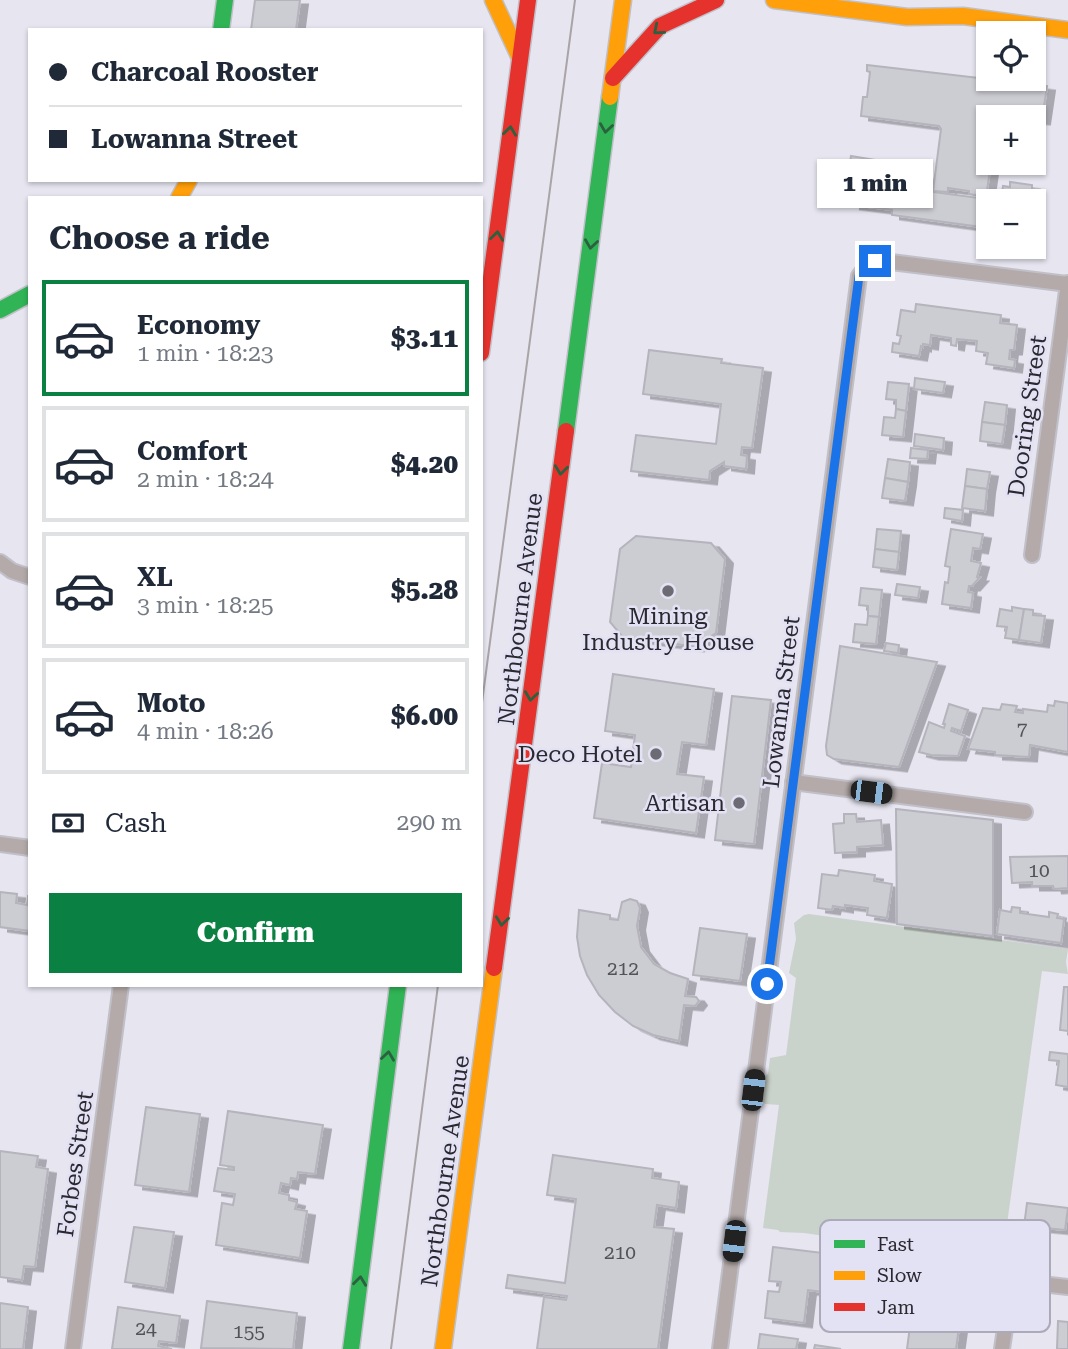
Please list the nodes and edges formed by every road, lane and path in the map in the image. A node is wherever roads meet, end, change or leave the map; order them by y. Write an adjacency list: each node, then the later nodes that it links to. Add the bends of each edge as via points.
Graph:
1 (225, 0): 9 (main road)
2 (493, 0): 11 (main road)
3 (528, 0): 11 (main road)
4 (623, 0): 12 (main road, Northbourne Avenue)
5 (716, 0): 12 (main road, one-way to 12, via 660,26)
6 (774, 0): 8 (main road, via 907,17)
7 (929, 0): 8 (main road)
8 (963, 16): 10 (main road)
9 (221, 28)
10 (1068, 30)
11 (520, 58): 16 (main road, one-way to 11)
12 (613, 78): 30 (main road, Northbourne Avenue, one-way to 30)
13 (1068, 284): 17 (street, Dooring Street); 20 (street, Lowanna Street, via 883,261 869,263 859,276)
14 (28, 295): 15 (main road)
15 (0, 310)
16 (483, 338)
17 (1032, 555)
18 (0, 562): 19 (street)
19 (28, 577)
20 (793, 782): 21 (street); 31 (street, Lowanna Street)
21 (1025, 812)
22 (0, 844): 23 (street)
23 (28, 848)
24 (121, 987): 28 (street, Forbes Street)
25 (398, 987): 29 (main road, one-way to 25)
26 (1050, 1285): 27 (street)
27 (1068, 1287)
28 (74, 1349)
29 (351, 1349)
30 (443, 1349)
31 (720, 1349)

